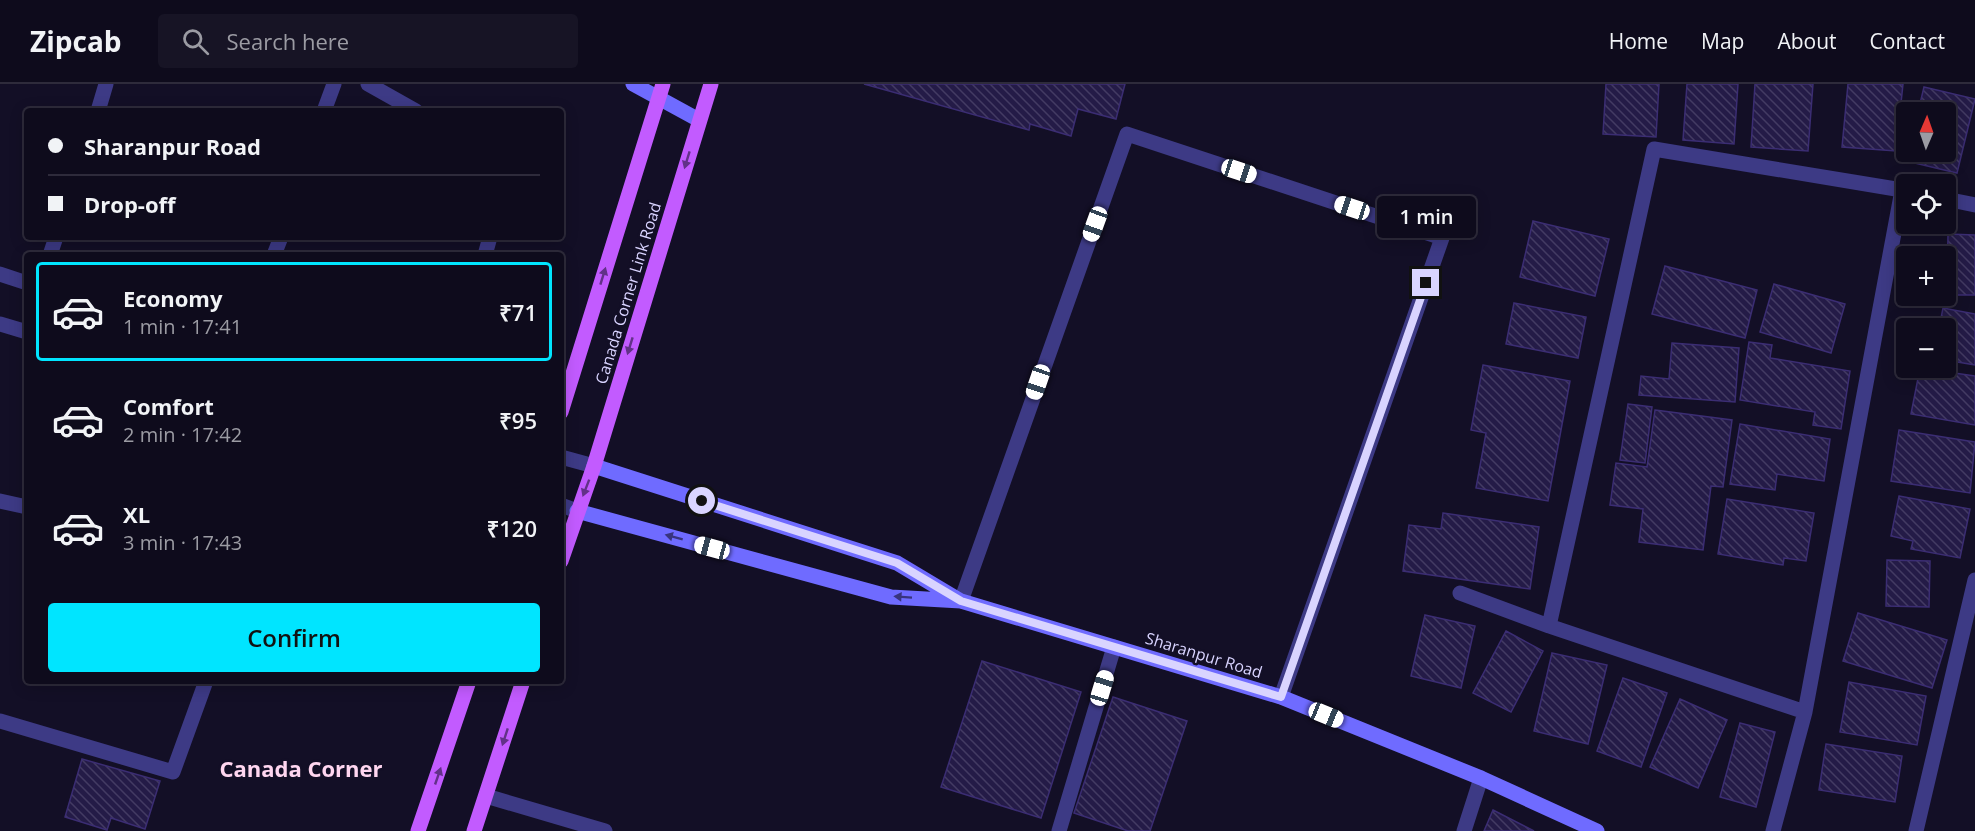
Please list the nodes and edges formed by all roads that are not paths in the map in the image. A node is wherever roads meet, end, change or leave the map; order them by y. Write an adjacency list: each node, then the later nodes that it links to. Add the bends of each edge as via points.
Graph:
1 (106, 84): 7 (street)
2 (334, 84): 8 (street)
3 (368, 84): 9 (street)
4 (633, 84): 6 (main road)
5 (711, 84): 10 (main road, Canada Corner Link Road)
6 (661, 91): 10 (main road); 19 (main road, Canada Corner Link Road, one-way to 6)
7 (99, 108)
8 (325, 108)
9 (411, 108)
10 (699, 120): 21 (main road, Canada Corner Link Road, one-way to 21)
11 (1896, 190): 30 (street, via 1654,149)
12 (1956, 202): 13 (street)
13 (1975, 205)
14 (1896, 233): 36 (street)
15 (0, 274): 16 (street)
16 (24, 282)
17 (0, 324): 18 (street)
18 (24, 331)
19 (564, 402)
20 (564, 458): 21 (street, Sharanpur Road)
21 (594, 466): 25 (main road, Canada Corner Link Road, one-way to 25); 29 (main road, Sharanpur Road, via 897,563)
22 (0, 501): 23 (street)
23 (24, 506)
24 (564, 506): 25 (street)
25 (577, 511): 26 (main road, Canada Corner Link Road); 29 (main road, Sharanpur Road, one-way to 25, via 891,597)
26 (564, 552)
27 (1974, 586): 47 (street)
28 (1460, 593): 30 (street)
29 (961, 601): 31 (main road, Sharanpur Road); 35 (street, via 1127,134 1442,238)
30 (1549, 626): 36 (street)
31 (1114, 647): 35 (main road, Sharanpur Road); 43 (street)
32 (205, 684): 37 (street, via 173,772)
33 (469, 684): 40 (main road, one-way to 33)
34 (522, 684): 39 (main road, one-way to 39)
35 (1281, 697): 38 (main road, Sharanpur Road)
36 (1805, 711): 46 (street)
37 (0, 721)
38 (1481, 778): 44 (street); 45 (main road, Sharanpur Road)
39 (486, 796): 41 (main road); 42 (street)
40 (418, 831)
41 (474, 831)
42 (605, 831)
43 (1059, 831)
44 (1464, 831)
45 (1597, 831)
46 (1773, 831)
47 (1916, 831)

